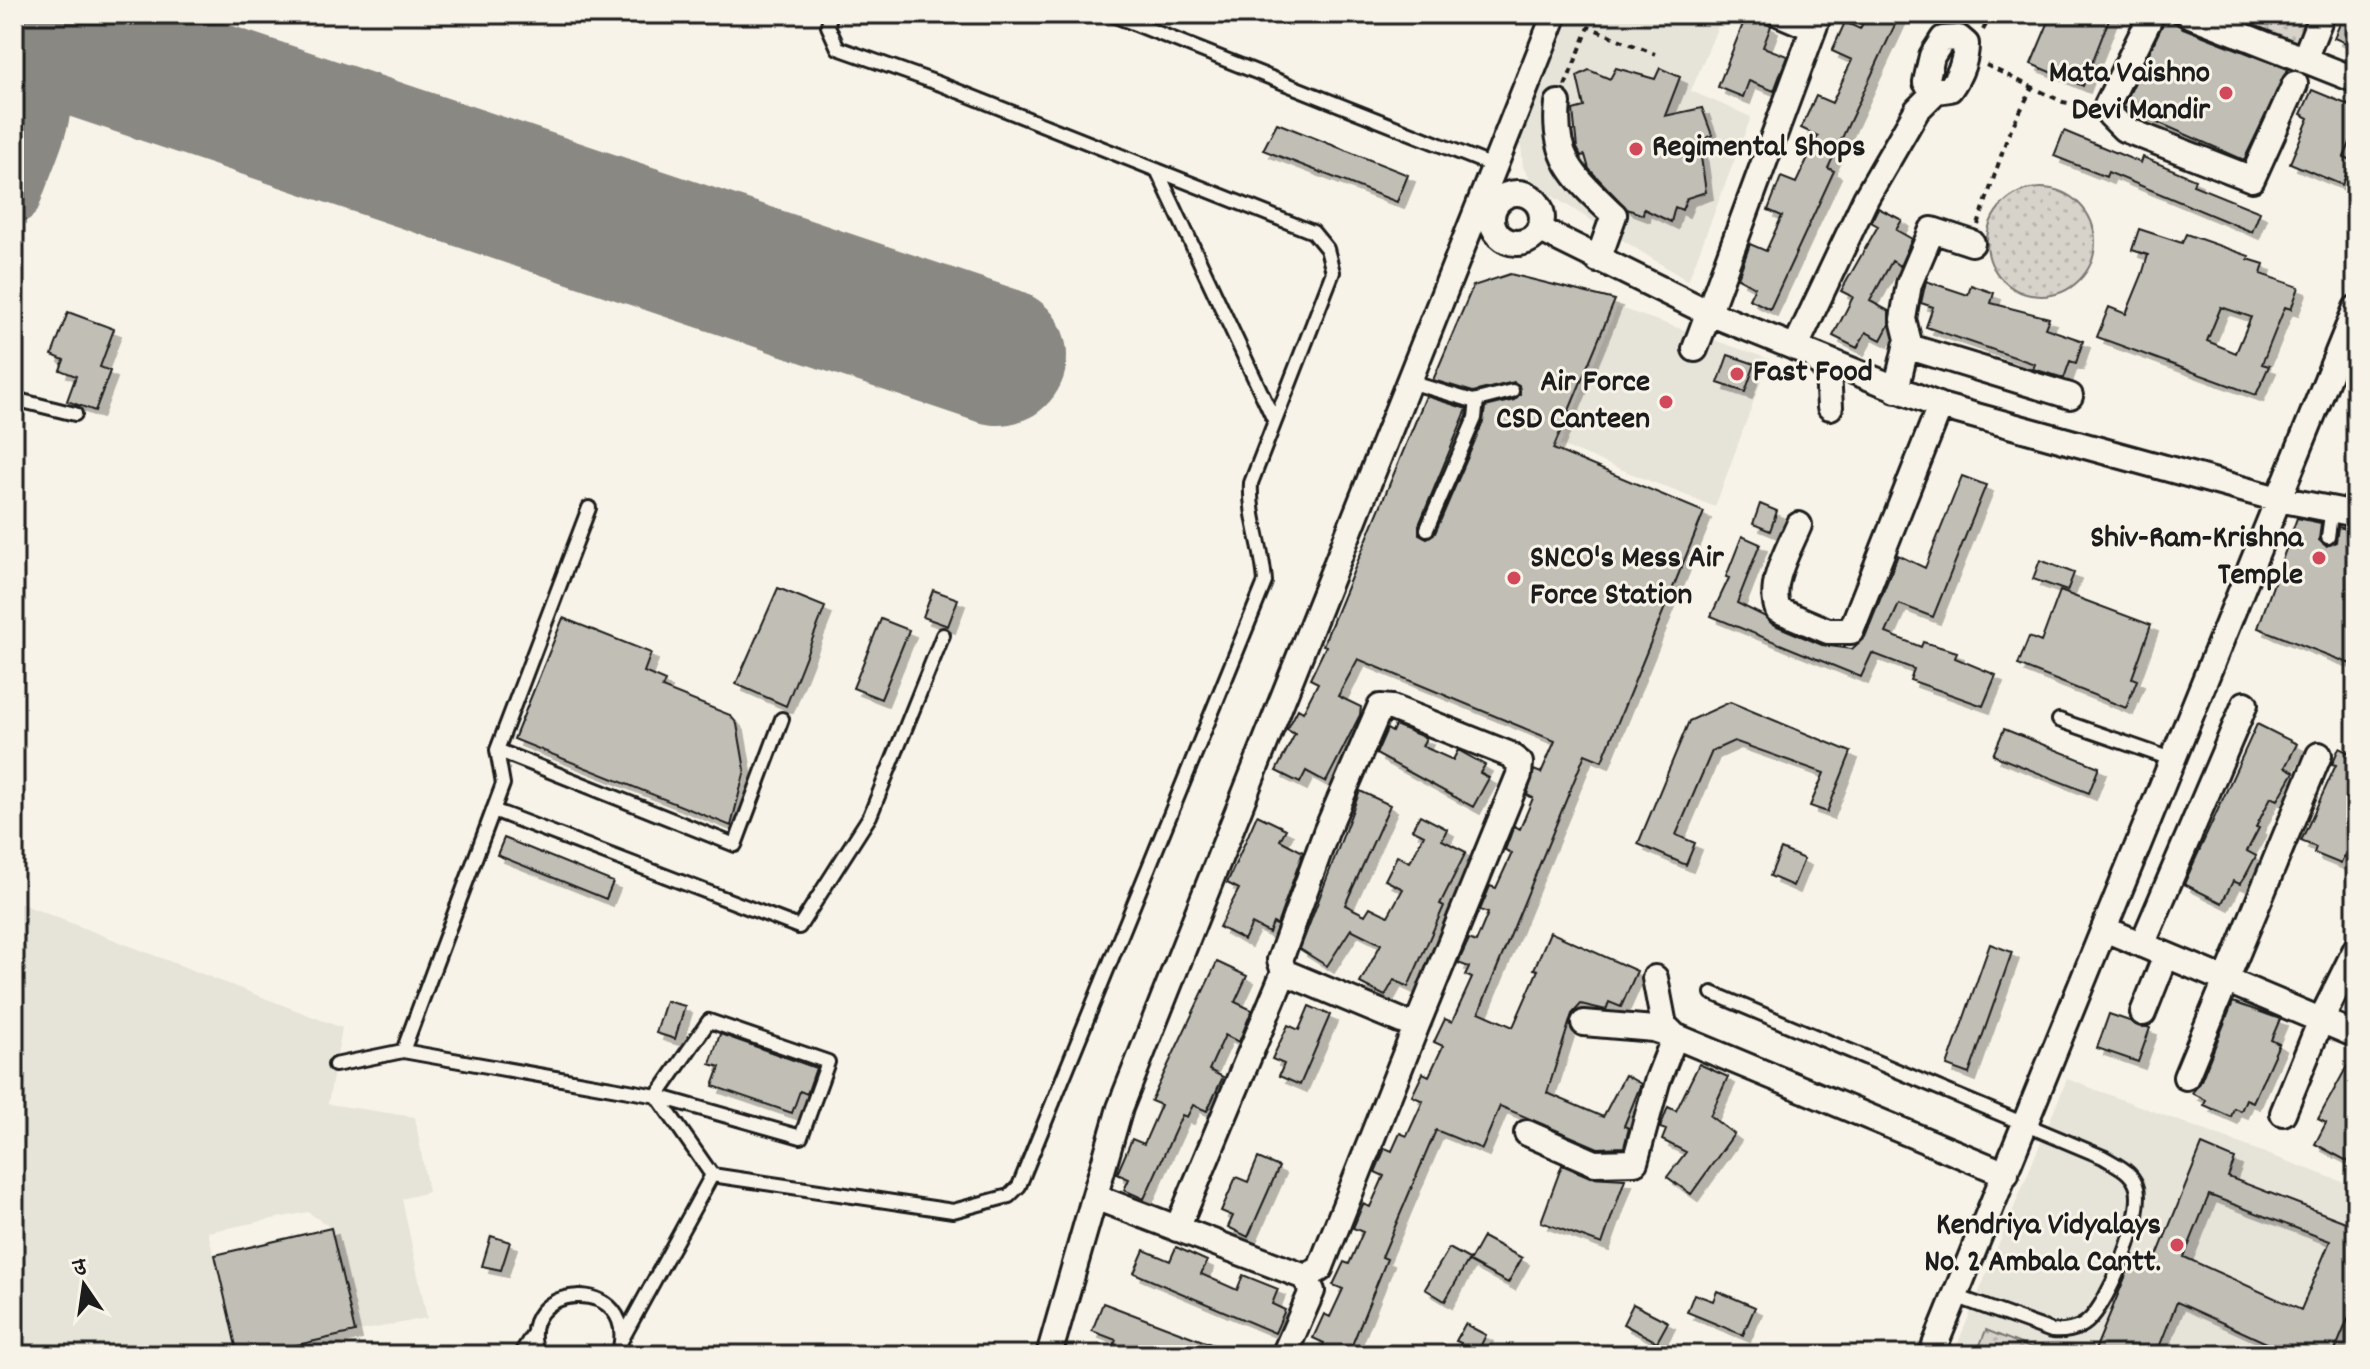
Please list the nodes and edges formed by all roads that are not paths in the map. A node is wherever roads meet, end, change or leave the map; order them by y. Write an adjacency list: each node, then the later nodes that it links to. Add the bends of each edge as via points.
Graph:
1 (830, 14): 15 (lane, via 828,26 838,48)
2 (1110, 14): 14 (lane)
3 (1555, 14): 14 (street)
4 (1780, 14): 8 (street)
5 (2152, 14): 12 (street, via 2107,105 2124,129 2252,179)
6 (2188, 14): 10 (street)
7 (2322, 14): 10 (street)
8 (1816, 21): 22 (street)
9 (1965, 56): 25 (street, via 1950,89 1936,91 1917,110 1866,198)
10 (2304, 60): 11 (street)
11 (2356, 80)
12 (2295, 84)
13 (1558, 103): 20 (street, via 1555,128 1561,155 1614,215)
14 (1498, 162): 16 (street); 18 (street)
15 (1157, 170): 35 (lane); 35 (lane, via 1313,232 1327,249 1333,272)
16 (1498, 202): 17 (street, via 1511,194 1531,198 1540,209); 17 (street, via 1493,225 1503,238 1527,241); 18 (street)
17 (1539, 229): 20 (street)
18 (1469, 236): 26 (street)
19 (1972, 243): 23 (street, via 1932,230 1909,284 1903,319)
20 (1598, 260): 22 (street)
21 (2356, 308): 36 (street)
22 (1707, 312): 24 (street); 25 (street)
23 (1906, 346): 27 (street); 29 (street)
24 (1695, 349)
25 (1804, 352): 27 (street); 33 (street, via 1828,372)
26 (1410, 382): 31 (lane); 74 (street, via 1120,1108)
27 (1896, 390): 32 (street)
28 (1512, 391): 31 (lane)
29 (2070, 396)
30 (14, 399): 34 (lane)
31 (1477, 400): 41 (lane, via 1475,418)
32 (1940, 406): 36 (street); 40 (street, via 1851,631 1828,631 1778,610 1773,598 1777,577)
33 (1830, 407)
34 (75, 414)
35 (1274, 420): 73 (lane, via 1251,483 1249,506 1263,553 1265,582 1019,1186 1009,1196 953,1211)
36 (2278, 499): 37 (street); 49 (street)
37 (2332, 507): 39 (street); 42 (lane)
38 (589, 508): 47 (lane)
39 (2356, 514)
40 (1799, 525)
41 (1427, 529)
42 (2328, 537)
43 (943, 635): 50 (lane, via 870,816 799,927)
44 (2245, 704): 52 (street)
45 (782, 719): 47 (lane, via 735,845)
46 (2059, 720): 49 (lane)
47 (497, 750): 50 (lane, via 503,784)
48 (2319, 755): 57 (street)
49 (2174, 760): 51 (street)
50 (493, 810): 65 (lane)
51 (2107, 930): 52 (street); 70 (street)
52 (2142, 945): 54 (street)
53 (2356, 949): 60 (street)
54 (2166, 955): 57 (street); 59 (street)
55 (1284, 972): 62 (street); 62 (street, via 1280,960 1320,846 1380,707 1508,754 1520,763 1519,775); 75 (street)
56 (1655, 978): 64 (street, via 1664,1025)
57 (2224, 979): 60 (street); 67 (street)
58 (1712, 993): 70 (lane)
59 (2143, 1013)
60 (2321, 1020): 63 (street); 69 (street)
61 (1584, 1023): 64 (street)
62 (1416, 1027): 76 (street, via 1320,1269)
63 (2356, 1035)
64 (1675, 1036): 71 (street, via 1635,1162 1595,1163); 72 (street)
65 (403, 1051): 66 (lane); 68 (lane)
66 (335, 1065)
67 (2186, 1077)
68 (657, 1096): 68 (lane, via 801,1137 828,1062 709,1021); 73 (lane)
69 (2283, 1113)
70 (2026, 1126): 72 (street); 77 (lane, via 2103,1157 2135,1182 2139,1197 2112,1285 2085,1324 2063,1332)
71 (1527, 1133)
72 (2006, 1174): 77 (street)
73 (712, 1175): 79 (lane)
74 (1095, 1197): 75 (street); 83 (street)
75 (1177, 1229): 76 (street)
76 (1305, 1277): 84 (street, via 1312,1291)
77 (1955, 1296): 85 (street)
78 (535, 1329): 79 (lane, via 546,1308 578,1294 610,1308); 80 (lane); 81 (lane)
79 (621, 1341): 82 (lane)
80 (520, 1355)
81 (538, 1355)
82 (618, 1355)
83 (1049, 1355)
84 (1284, 1355)
85 (1931, 1355)

